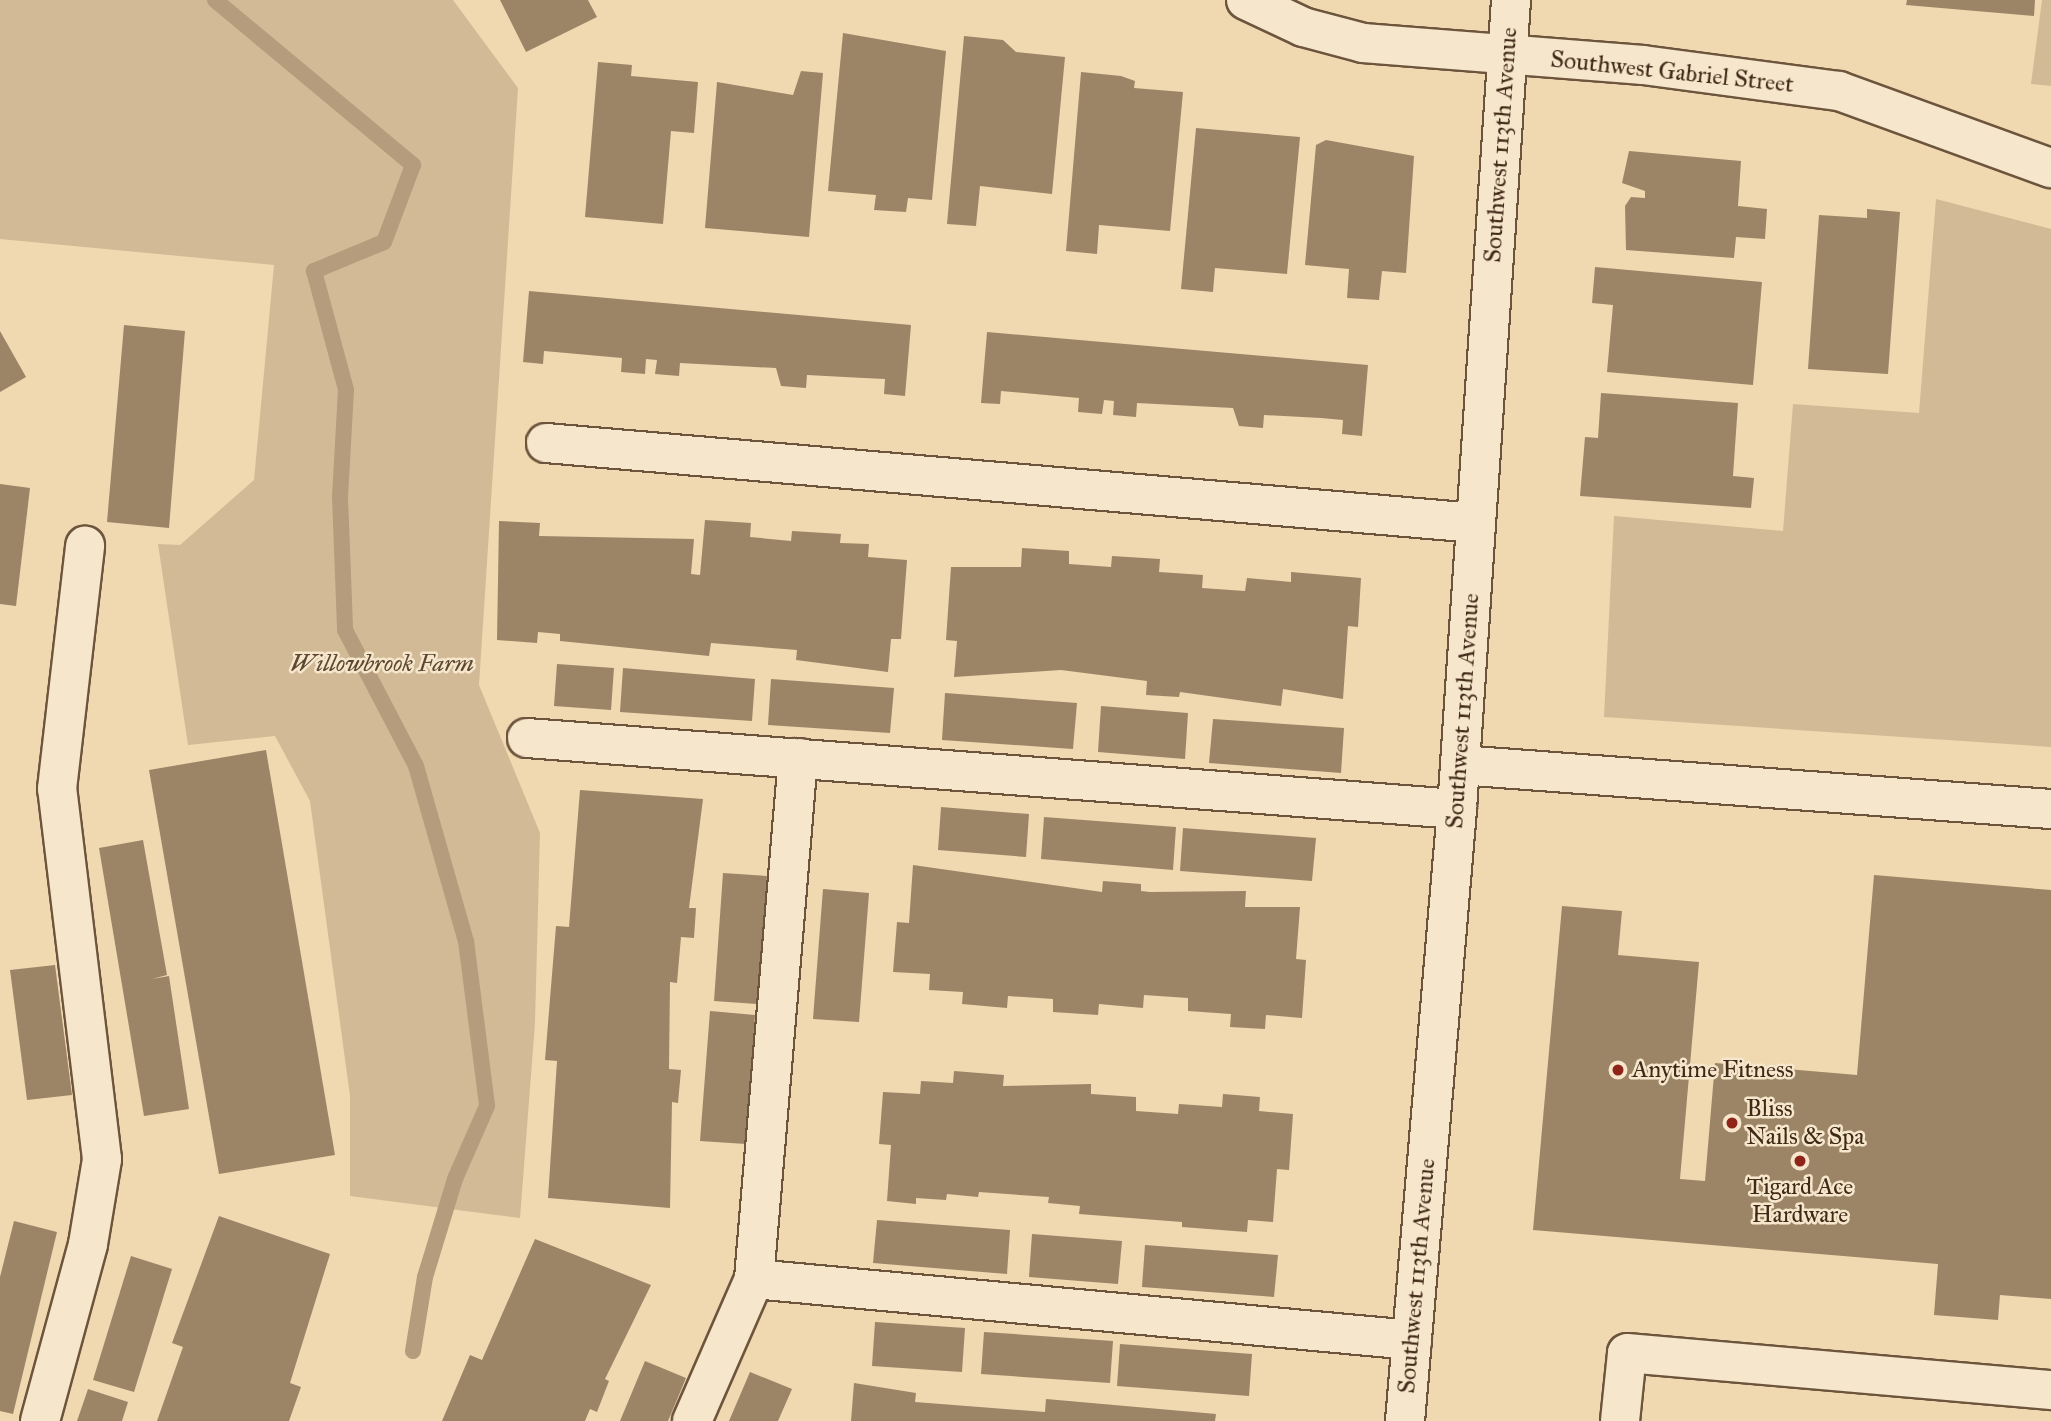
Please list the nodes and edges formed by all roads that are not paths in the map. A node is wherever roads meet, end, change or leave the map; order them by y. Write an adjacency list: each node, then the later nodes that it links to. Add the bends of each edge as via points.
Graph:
1 (1246, 0): 3 (street, Southwest Gabriel Street, via 1303,27 1363,43)
2 (1511, 0): 3 (street, Southwest 113th Avenue)
3 (1507, 55): 4 (street, Southwest Gabriel Street, via 1742,75 1839,91); 6 (street, Southwest 113th Avenue)
4 (2051, 169)
5 (546, 443): 6 (street)
6 (1476, 523): 10 (street, Southwest 113th Avenue)
7 (85, 546): 16 (street, via 57,789 102,1159 88,1244)
8 (527, 738): 9 (street)
9 (798, 758): 11 (street); 13 (street)
10 (1460, 765): 11 (street, Southwest 113th Avenue); 12 (street)
11 (1457, 808): 14 (street, Southwest 113th Avenue)
12 (2051, 808)
13 (754, 1279): 14 (street); 17 (street)
14 (1412, 1340): 18 (street, Southwest 113th Avenue)
15 (2051, 1390): 19 (street, via 1627,1353)
16 (40, 1421)
17 (692, 1421)
18 (1405, 1421)
19 (1620, 1421)

